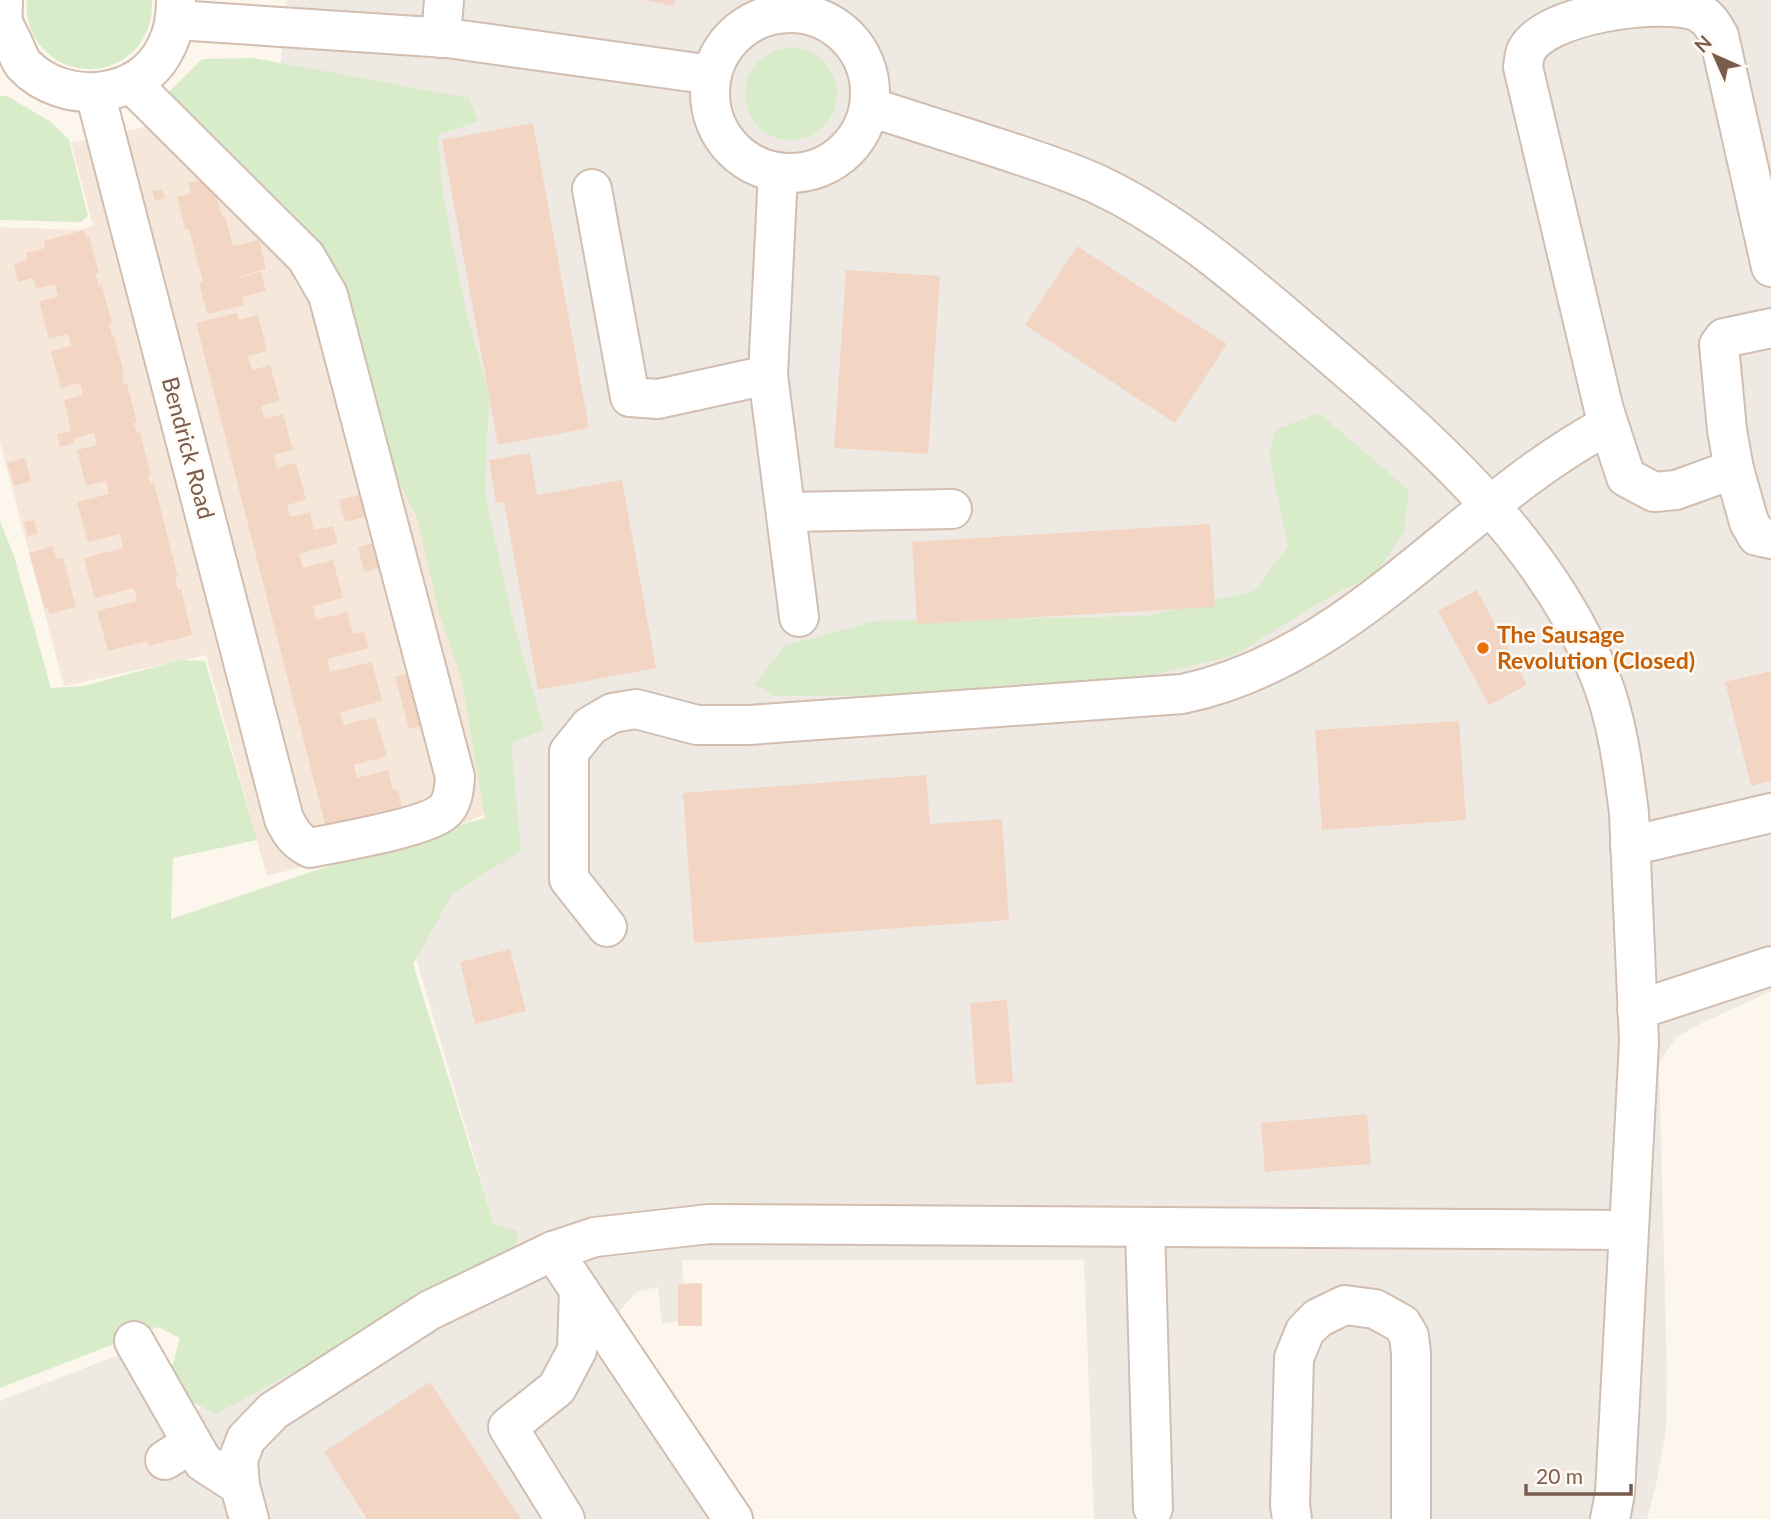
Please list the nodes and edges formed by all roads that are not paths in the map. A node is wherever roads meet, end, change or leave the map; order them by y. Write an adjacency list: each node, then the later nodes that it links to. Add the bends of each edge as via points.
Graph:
1 (3, 0): 8 (street, via 3,22 22,63 65,91)
2 (444, 0): 5 (street)
3 (809, 7): 6 (street, via 758,19 737,33 721,52); 9 (street, via 857,48 869,76)
4 (176, 10): 5 (street); 7 (street, via 166,48 155,64)
5 (441, 38): 6 (street)
6 (712, 75): 10 (street, via 711,108 724,139 748,162)
7 (131, 83): 8 (street); 8 (street, Bendrick Road, via 306,257 328,295 455,777 453,797 443,812 404,827 310,848 291,834)
8 (96, 93)
9 (870, 107): 10 (street, via 862,130 847,150 803,173); 17 (street, via 1073,173 1172,227 1390,406)
10 (778, 173): 14 (street)
11 (592, 189): 14 (street, via 630,397 658,399)
12 (1771, 267): 15 (street, via 1719,36 1711,20 1692,9 1613,8 1555,26 1535,40 1525,52 1523,67)
13 (1771, 328): 16 (street, via 1724,338 1719,345)
14 (768, 375): 19 (street)
15 (1608, 425): 16 (street, via 1626,477 1654,492 1676,490); 17 (street, via 1568,447)
16 (1734, 469): 20 (street, via 1749,523 1757,536)
17 (1490, 506): 23 (street, via 1532,557 1599,675 1620,752); 24 (street, via 1383,593 1317,639 1203,690 749,725 697,725 636,709 612,713 590,726 569,752 567,797 569,879)
18 (952, 509): 19 (street)
19 (787, 512): 21 (street)
20 (1771, 539)
21 (799, 617)
22 (1771, 813): 23 (street)
23 (1630, 846): 26 (street)
24 (607, 927)
25 (1771, 966): 26 (street)
26 (1637, 1010): 28 (street)
27 (1145, 1227): 28 (street); 29 (street, via 709,1224 595,1237); 33 (street)
28 (1627, 1230): 38 (street)
29 (553, 1251): 30 (street); 32 (street, via 430,1310 273,1411 246,1439 238,1460)
30 (579, 1290): 34 (street, via 577,1350 562,1379 508,1427); 35 (street)
31 (134, 1341): 32 (street, via 178,1452 203,1462)
32 (244, 1502)
33 (1153, 1508)
34 (565, 1519)
35 (733, 1519)
36 (1292, 1519): 37 (street, via 1294,1357 1305,1331 1318,1318 1345,1305 1390,1315 1409,1336)
37 (1411, 1519)
38 (1610, 1519)

